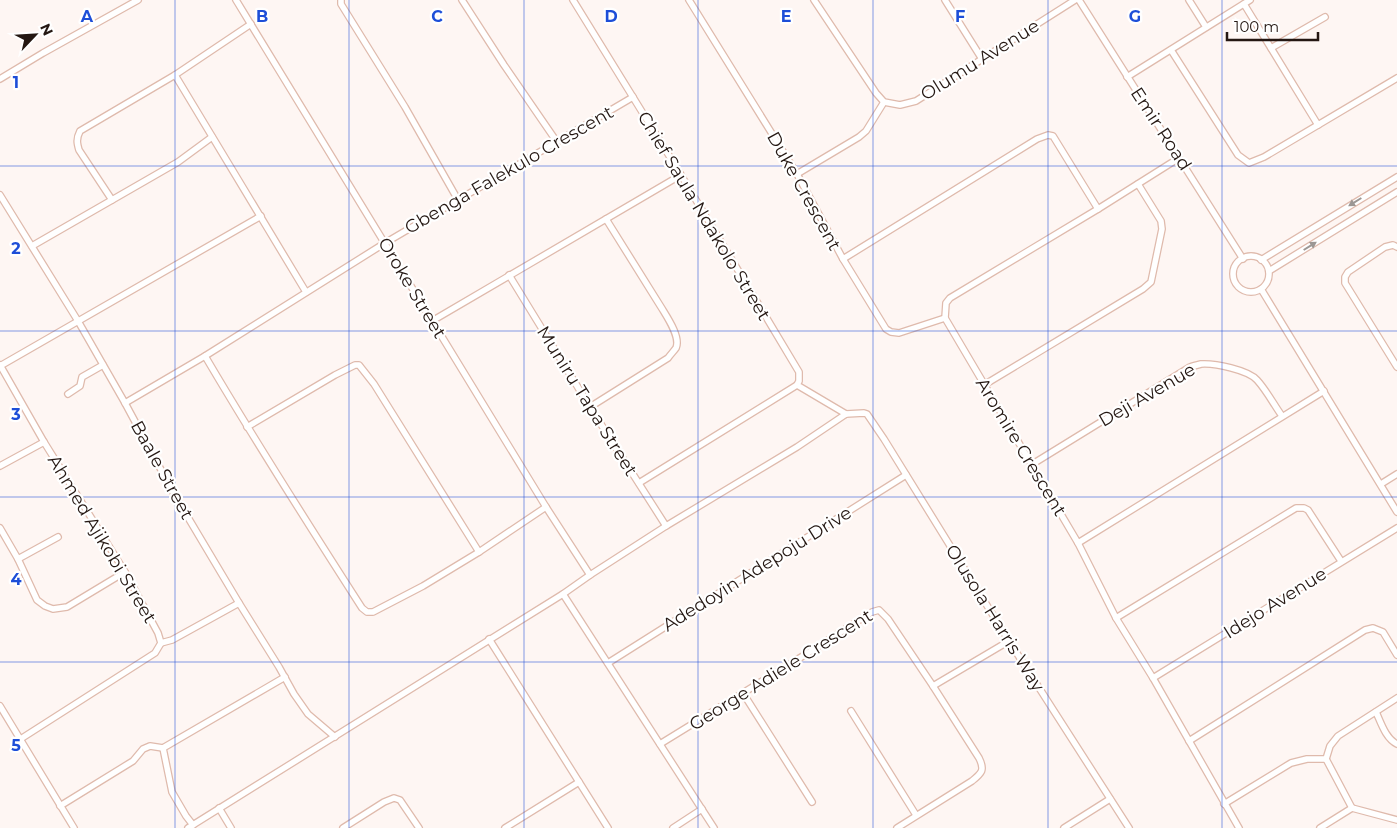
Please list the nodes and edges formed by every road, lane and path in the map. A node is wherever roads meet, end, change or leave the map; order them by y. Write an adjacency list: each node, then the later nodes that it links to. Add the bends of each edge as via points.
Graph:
1 (138, 0): 22 (street)
2 (236, 0): 14 (street, Oroke Street)
3 (340, 0): 38 (street)
4 (462, 0): 27 (street)
5 (573, 0): 23 (street, Chief Saula Ndakolo Street)
6 (689, 0): 30 (street, Duke Crescent)
7 (814, 0): 24 (street)
8 (945, 0): 18 (street)
9 (1077, 0): 18 (street, Olumu Avenue); 20 (street, Emir Road)
10 (1188, 0): 15 (street)
11 (1250, 0): 12 (street)
12 (1244, 4): 15 (street); 16 (street)
13 (1325, 17): 16 (street)
14 (251, 24): 19 (street); 42 (street, Oroke Street)
15 (1206, 28): 17 (street)
16 (1271, 48): 25 (street)
17 (1171, 50): 20 (street); 25 (street, via 1238,155 1248,163)
18 (982, 59): 24 (street, Olumu Avenue, via 916,101 900,105)
19 (175, 75): 26 (street); 37 (street, via 80,131 79,150)
20 (1127, 77): 28 (street, Emir Road)
21 (1397, 78): 25 (street)
22 (0, 79)
23 (633, 97): 27 (street, Gbenga Falekulo Crescent); 29 (street, Chief Saula Ndakolo Street)
24 (884, 102): 30 (street, via 859,138)
25 (1318, 125)
26 (212, 137): 37 (street, via 178,162); 40 (street)
27 (557, 142): 38 (street, Gbenga Falekulo Crescent)
28 (1179, 158): 32 (street); 45 (street, Emir Road)
29 (680, 174): 41 (street); 59 (street, Chief Saula Ndakolo Street, via 798,372)
30 (798, 174): 46 (street, Duke Crescent)
31 (1397, 177): 33 (street)
32 (1138, 184): 39 (street); 60 (street, via 1161,221 1161,240 1151,282)
33 (1384, 184): 36 (street); 47 (street, one-way to 47)
34 (1397, 192): 36 (street)
35 (0, 195): 43 (street, Baale Street)
36 (1390, 196): 48 (street, one-way to 36)
37 (112, 200): 43 (street)
38 (458, 200): 42 (street, Gbenga Falekulo Crescent)
39 (1098, 209): 46 (street, via 1053,136 1048,135); 52 (street, via 950,298 946,303)
40 (261, 216): 51 (street); 53 (street)
41 (606, 218): 49 (street); 64 (street, via 677,339 676,347 668,358)
42 (384, 243): 51 (street, Gbenga Falekulo Crescent); 54 (street, Oroke Street)
43 (32, 246): 53 (street, Baale Street)
44 (1397, 247): 58 (street, via 1386,247 1348,272 1345,283)
45 (1243, 259): 47 (street, via 1252,256); 50 (street, via 1235,267 1236,283 1245,291)
46 (843, 260): 52 (street, Duke Crescent, via 891,332 909,331)
47 (1261, 260): 48 (street)
48 (1269, 272): 50 (street, via 1268,282)
49 (509, 276): 54 (street); 64 (street, Muniru Tapa Street)
50 (1261, 289): 61 (street)
51 (306, 292): 55 (street, Gbenga Falekulo Crescent)
52 (945, 318): 60 (street, Aromire Crescent)
53 (78, 321): 56 (street, Baale Street); 57 (street)
54 (432, 321): 75 (street, Oroke Street)
55 (205, 356): 63 (street, Gbenga Falekulo Crescent); 67 (street)
56 (103, 365): 62 (street, via 82,377 80,386); 63 (street, Baale Street)
57 (0, 366): 68 (street, Ahmed Ajikobi Street)
58 (1397, 367)
59 (797, 385): 65 (street); 73 (street)
60 (984, 385): 69 (street, Aromire Crescent)
61 (1324, 391): 66 (street); 74 (street)
62 (68, 394)
63 (125, 403): 88 (street, Baale Street)
64 (590, 407): 73 (street, Muniru Tapa Street)
65 (846, 414): 72 (street, Olusola Harris Way, via 864,413 870,418); 77 (street)
66 (1282, 416): 69 (street, Deji Avenue, via 1256,379 1228,368 1200,364 1190,367); 81 (street)
67 (246, 426): 82 (street, via 356,600 367,612 424,586); 82 (street, via 359,364)
68 (44, 442): 70 (street); 85 (street, Ahmed Ajikobi Street)
69 (1031, 464): 81 (street, Aromire Crescent)
70 (0, 466)
71 (1397, 474): 74 (street)
72 (906, 475): 91 (street, Olusola Harris Way); 94 (street, Adedoyin Adepoju Drive)
73 (639, 483): 77 (street, Muniru Tapa Street)
74 (1381, 484): 76 (street)
75 (546, 507): 82 (street); 86 (street, Oroke Street)
76 (1397, 512)
77 (666, 526): 86 (street)
78 (0, 528): 83 (street)
79 (1397, 528): 84 (street, Idejo Avenue)
80 (58, 537): 83 (street)
81 (1078, 543): 89 (street, Aromire Crescent)
82 (479, 552)
83 (18, 559): 85 (street, via 37,600 53,609 68,607)
84 (1341, 561): 89 (street, via 1308,510 1296,508); 96 (street, Idejo Avenue)
85 (125, 572): 92 (street, Ahmed Ajikobi Street)
86 (590, 575): 87 (street)
87 (563, 594): 90 (street); 94 (street)
88 (239, 603): 92 (street); 95 (street, Baale Street)
89 (1116, 618): 96 (street, Aromire Crescent)
90 (489, 639): 103 (street); 110 (street)
91 (1009, 641): 97 (street); 111 (street, Olusola Harris Way)
92 (161, 643): 104 (street, Ahmed Ajikobi Street, via 155,653)
93 (1397, 655): 105 (street, via 1383,632 1373,628 1365,630)
94 (608, 663): 106 (street)
95 (285, 677): 103 (street, Baale Street, via 308,714); 108 (street)
96 (1153, 678): 105 (street, Aromire Crescent)
97 (933, 686): 98 (street, George Adiele Crescent, via 888,619 877,610); 118 (street, George Adiele Crescent, via 983,768 972,782)
98 (743, 694): 106 (street, George Adiele Crescent); 112 (street)
99 (1397, 698): 102 (street)
100 (0, 706): 104 (street)
101 (851, 711): 118 (street)
102 (1376, 712): 107 (street, via 1385,731); 109 (street, via 1338,736)
103 (335, 737): 115 (street)
104 (20, 740): 114 (street)
105 (1189, 741): 113 (street, Aromire Crescent)
106 (660, 744): 117 (street)
107 (1397, 744)
108 (163, 748): 114 (street, via 150,746 143,749 133,760); 120 (street, via 172,792)
109 (1326, 759): 113 (street, via 1291,763); 116 (street)
110 (579, 782): 121 (street); 127 (street)
111 (1110, 799): 131 (street); 132 (street, Olusola Harris Way)
112 (812, 802)
113 (1224, 804): 133 (street, Aromire Crescent)
114 (60, 806): 122 (street)
115 (218, 808): 120 (street); 123 (street)
116 (1352, 808): 119 (street); 134 (street)
117 (702, 810): 128 (street); 129 (street)
118 (916, 815): 130 (street, George Adiele Crescent)
119 (1397, 820)
120 (190, 826)
121 (514, 826): 126 (street)
122 (74, 828)
123 (231, 828)
124 (343, 828): 125 (street, via 394,798 400,800)
125 (419, 828)
126 (505, 828)
127 (608, 828)
128 (673, 828)
129 (714, 828)
130 (897, 828)
131 (1064, 828)
132 (1129, 828)
133 (1239, 828)
134 (1320, 828)

